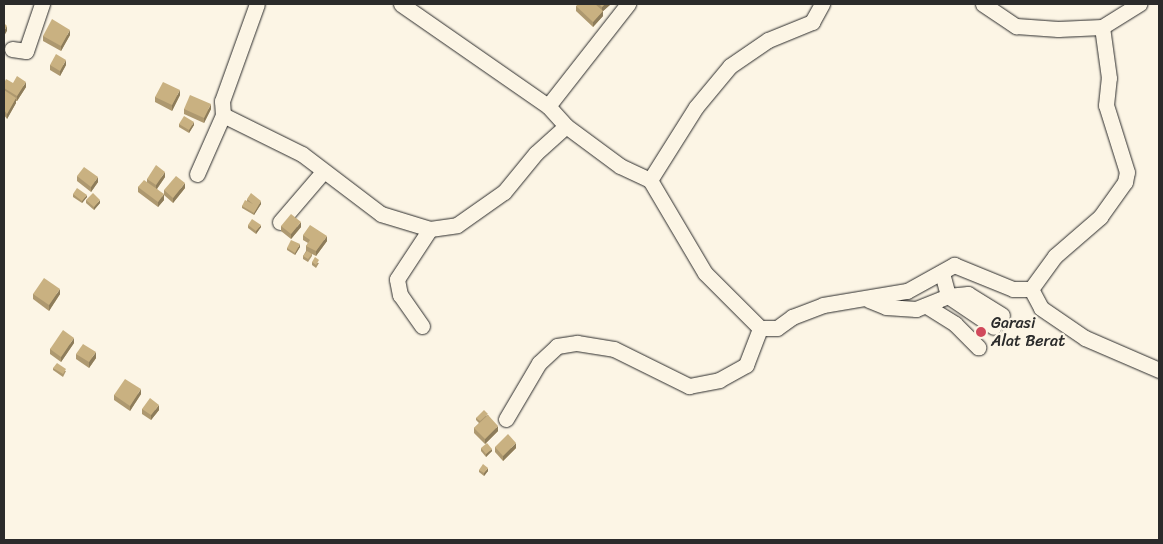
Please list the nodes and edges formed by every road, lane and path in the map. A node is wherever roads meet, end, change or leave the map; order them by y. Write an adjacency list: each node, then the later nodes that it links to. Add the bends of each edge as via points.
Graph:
1 (42, 4): 9 (street, via 26,51)
2 (257, 4): 11 (street, via 222,101)
3 (400, 4): 10 (street)
4 (628, 4): 10 (street)
5 (822, 4): 15 (street, via 812,22 768,40 730,66 696,107)
6 (983, 4): 8 (street, via 1016,26)
7 (1138, 4): 8 (street)
8 (1102, 27): 19 (street, via 1109,78 1106,105 1126,172 1125,182 1100,218 1055,256)
9 (12, 49)
10 (548, 106): 12 (street)
11 (224, 115): 13 (street, via 286,144); 14 (street)
12 (566, 126): 15 (street, via 620,166); 17 (street, via 536,153 504,192 457,225)
13 (322, 173): 16 (street); 17 (street, via 380,214)
14 (197, 174)
15 (650, 180): 25 (street, via 705,273)
16 (280, 222)
17 (430, 229): 24 (street, via 397,279 400,295)
18 (942, 273): 19 (street, via 958,265 1013,289); 20 (street); 21 (street, via 907,291)
19 (1030, 289): 27 (street, via 1040,308 1085,338)
20 (948, 296): 22 (street); 23 (street, via 968,294)
21 (869, 300): 22 (street, via 901,310); 25 (street, via 823,305 803,311 777,328)
22 (928, 307): 26 (street, via 955,324)
23 (998, 321)
24 (422, 326)
25 (760, 328): 28 (street, via 746,365 720,380 688,386 614,349 578,343 557,346 539,363)
26 (978, 347)
27 (1159, 370)
28 (506, 418)

